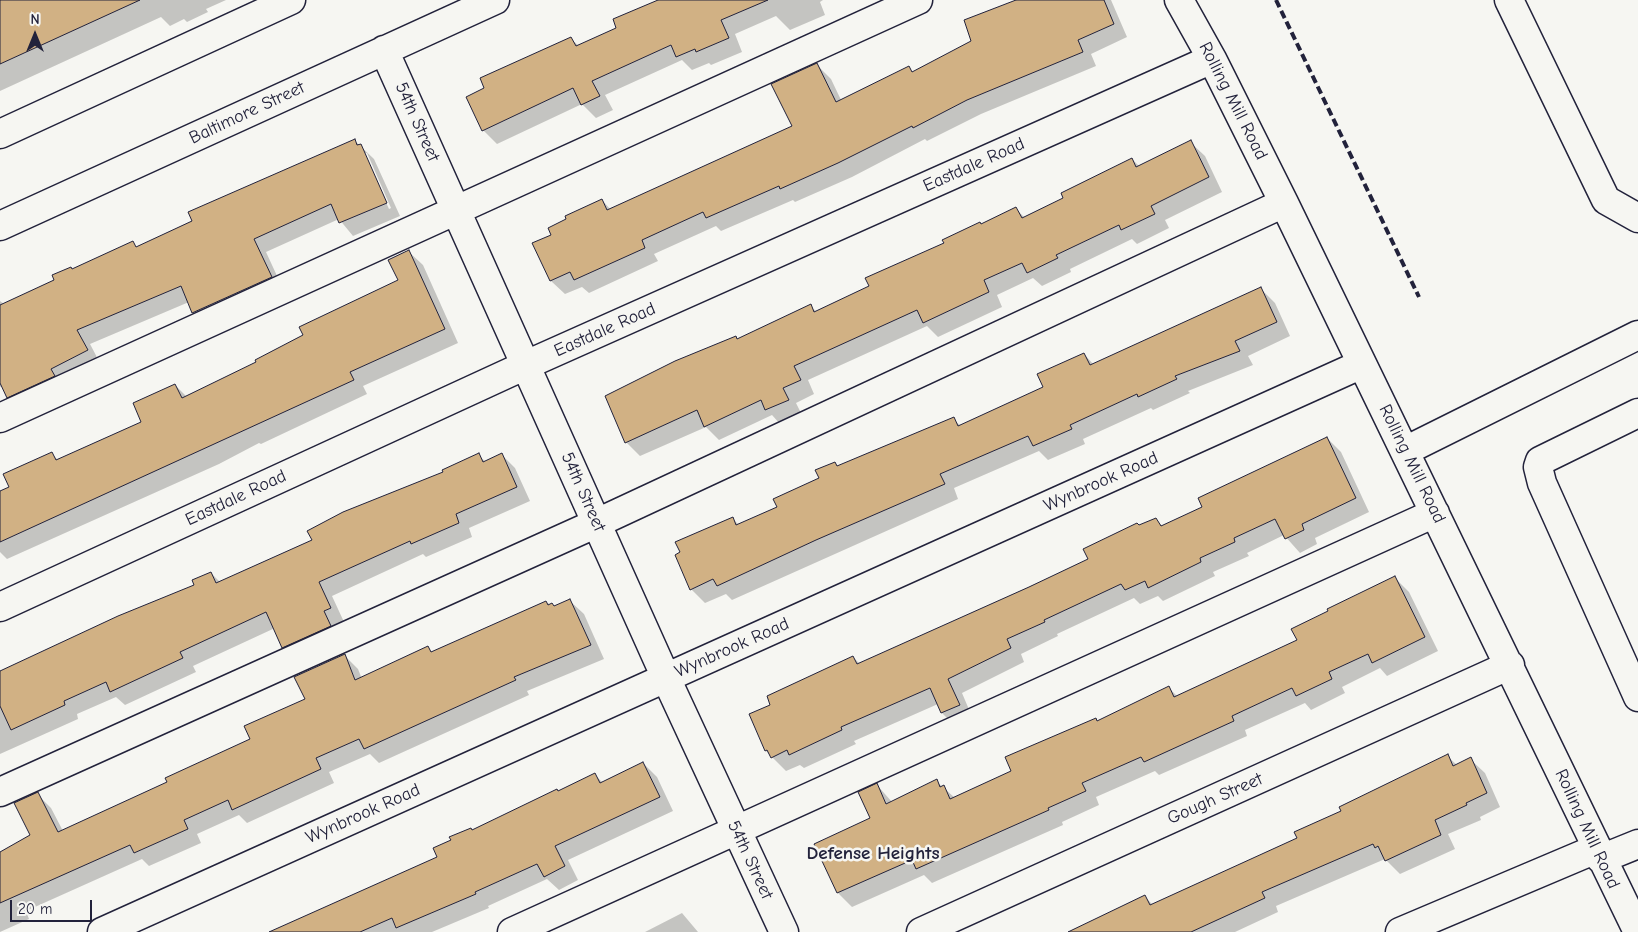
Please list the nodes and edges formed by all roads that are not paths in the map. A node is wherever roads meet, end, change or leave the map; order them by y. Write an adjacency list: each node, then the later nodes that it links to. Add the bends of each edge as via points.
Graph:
1 (291, 0): 8 (street)
2 (495, 0): 6 (street, Baltimore Street)
3 (918, 0): 10 (street)
4 (1179, 0): 7 (street, Rolling Mill Road)
5 (1509, 0): 11 (street, via 1606,200)
6 (384, 50): 10 (street, 54th Street); 12 (street, Baltimore Street)
7 (1212, 59): 9 (street, Rolling Mill Road); 15 (street, Eastdale Road)
8 (0, 134)
9 (1284, 203): 14 (street, Rolling Mill Road); 20 (street)
10 (457, 210): 15 (street, 54th Street); 17 (street)
11 (1638, 218)
12 (0, 226)
13 (1638, 335): 18 (street)
14 (1362, 364): 18 (street, Rolling Mill Road); 23 (street, Wynbrook Road)
15 (526, 365): 20 (street, 54th Street); 21 (street, Eastdale Road)
16 (1638, 413): 24 (street, via 1540,461 1538,466 1542,482)
17 (0, 418)
18 (1405, 452): 19 (street, Rolling Mill Road)
19 (1435, 513): 22 (street, Rolling Mill Road); 26 (street)
20 (597, 523): 23 (street, 54th Street); 25 (street)
21 (0, 607)
22 (1510, 665): 28 (street, Rolling Mill Road); 33 (street, Gough Street)
23 (666, 678): 26 (street, 54th Street); 30 (street, Wynbrook Road)
24 (1638, 697)
25 (0, 792)
26 (736, 830): 31 (street); 32 (street, 54th Street)
27 (1638, 844): 28 (street)
28 (1598, 854): 29 (street, Rolling Mill Road); 34 (street)
29 (1628, 890): 35 (street, Rolling Mill Road)
30 (102, 932)
31 (512, 932)
32 (784, 932)
33 (921, 932)
34 (1400, 932)
35 (1638, 932)

